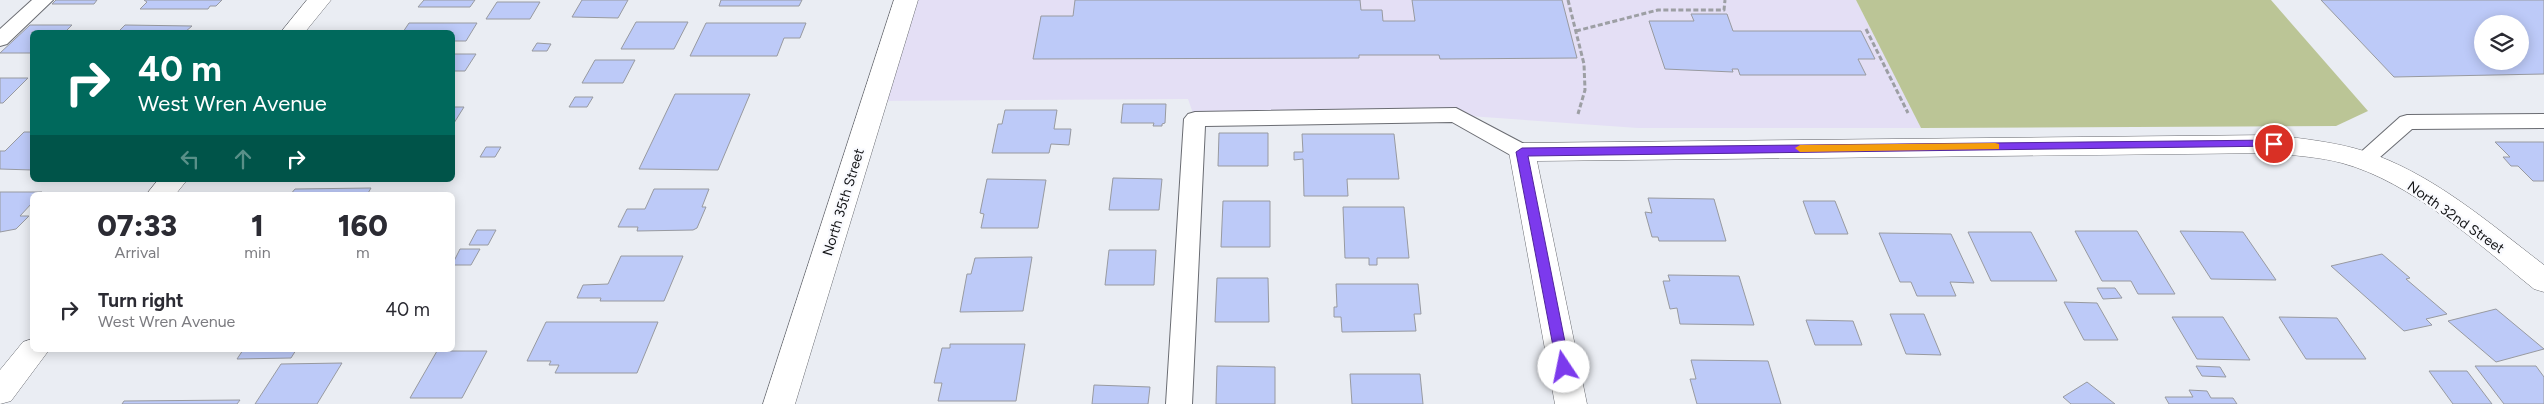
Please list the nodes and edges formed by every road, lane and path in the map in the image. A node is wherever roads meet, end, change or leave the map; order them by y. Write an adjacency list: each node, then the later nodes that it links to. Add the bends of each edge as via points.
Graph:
1 (43, 0): 9 (lane)
2 (319, 0): 7 (street)
3 (906, 0): 20 (street, North 35th Street)
4 (1568, 0): 8 (path)
5 (1725, 0): 8 (path, via 1724,10 1658,10)
6 (1866, 29): 10 (path)
7 (295, 30)
8 (1576, 31): 11 (path, via 1584,64 1585,90)
9 (0, 40)
10 (1908, 113)
11 (1578, 114)
12 (2544, 121): 14 (lane, via 2407,122)
13 (1522, 152): 14 (street, North 32nd Street, via 2274,144); 21 (lane, via 1456,115 1195,119); 22 (street)
14 (2363, 160): 17 (street, North 32nd Street, via 2411,183 2438,201)
15 (170, 182): 16 (street)
16 (162, 192)
17 (2544, 282)
18 (32, 352): 19 (street)
19 (0, 392)
20 (780, 404)
21 (1179, 404)
22 (1571, 404)

